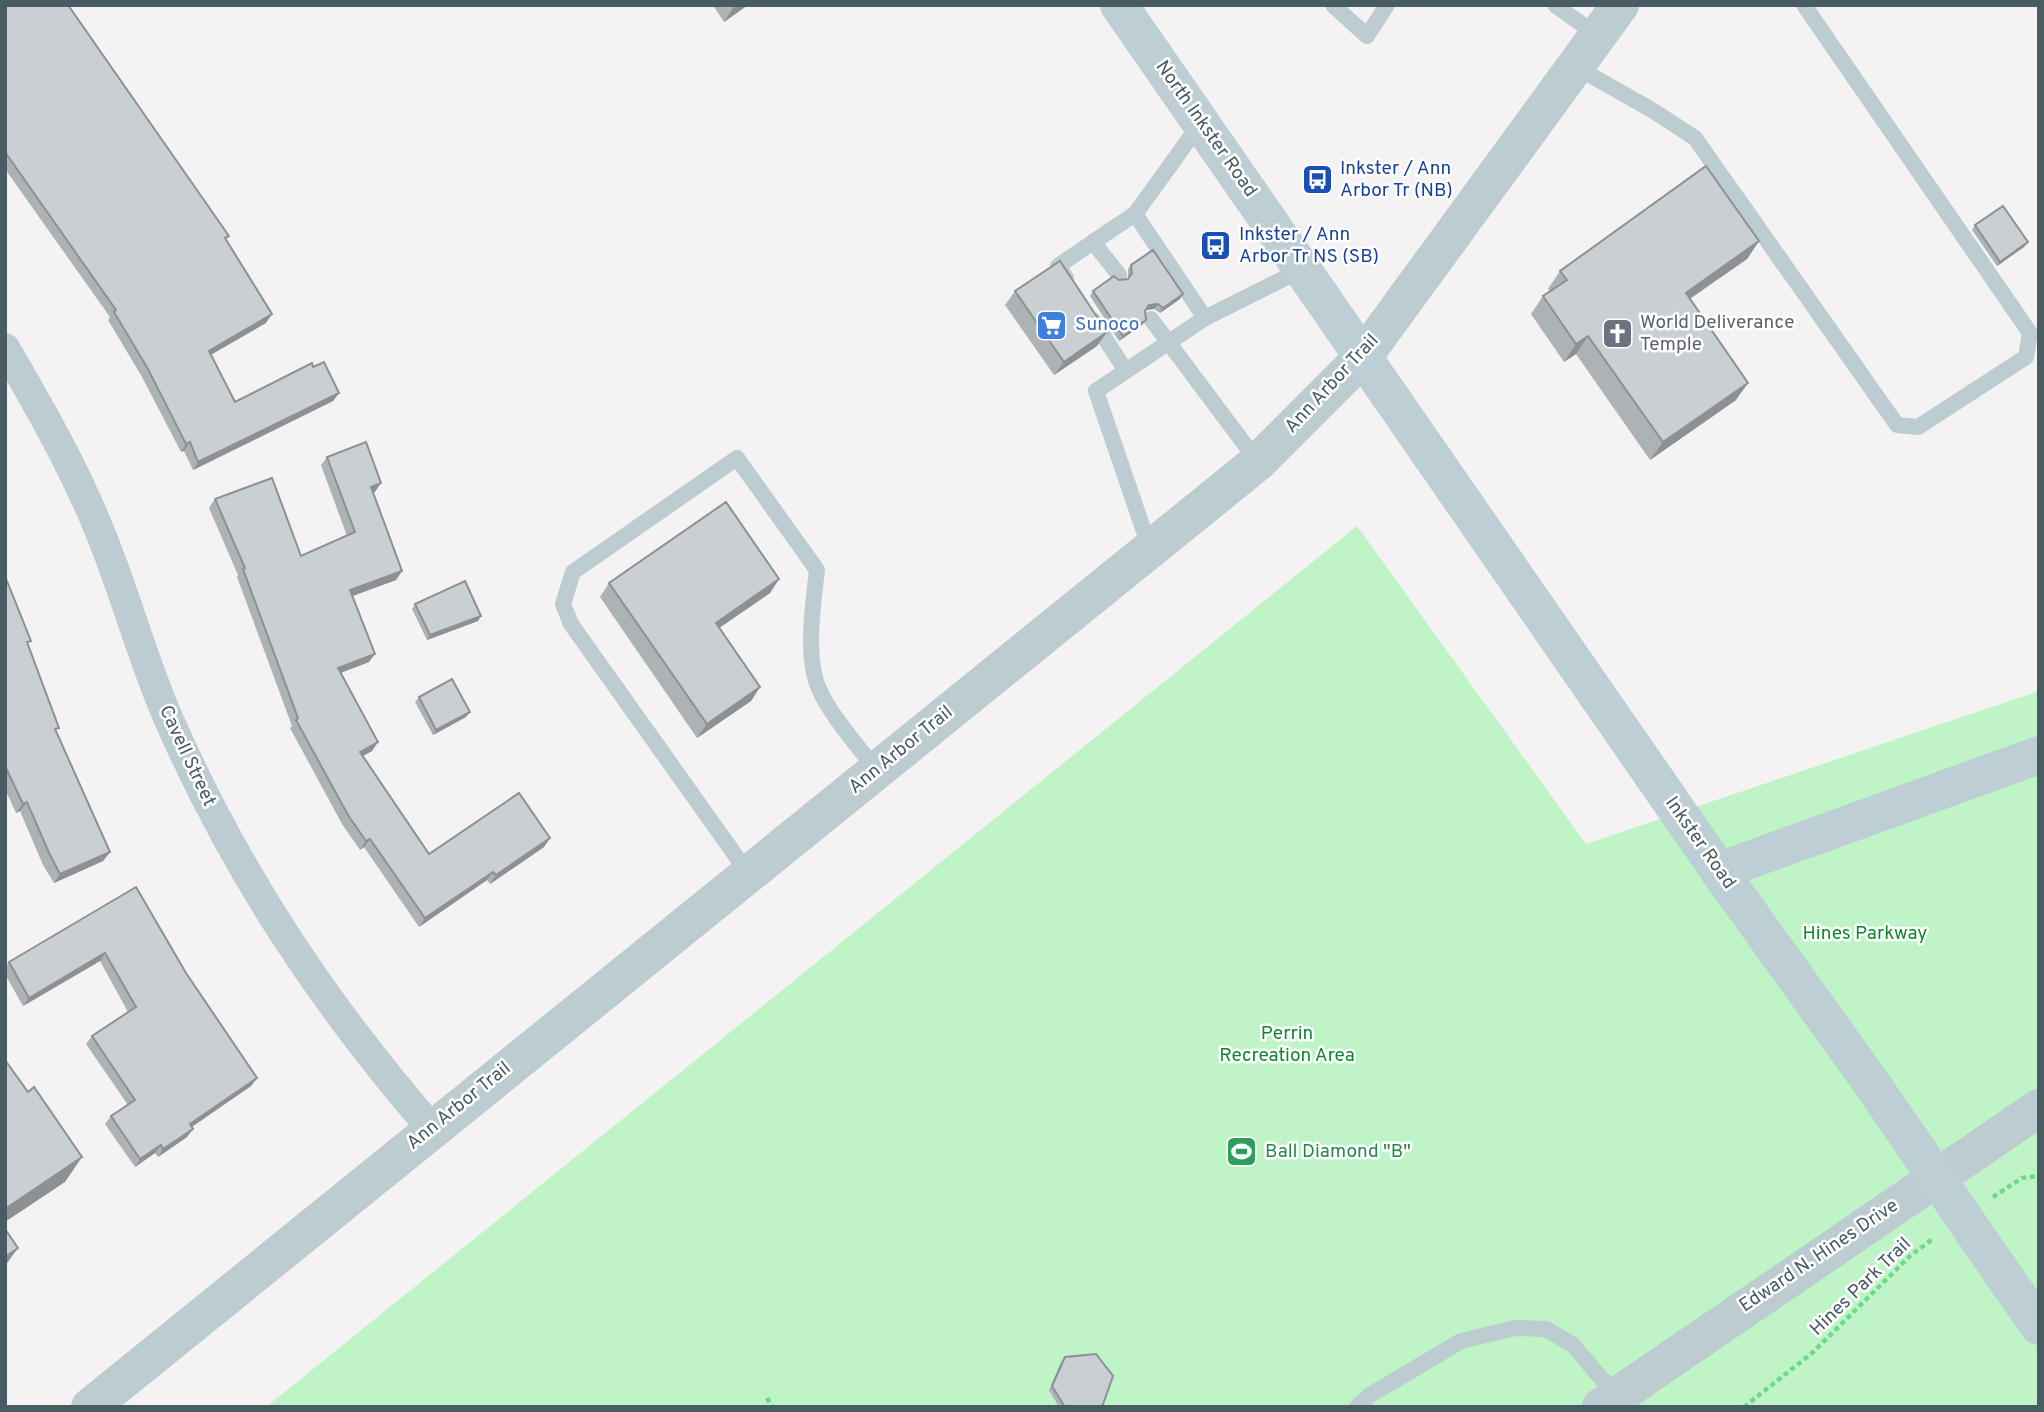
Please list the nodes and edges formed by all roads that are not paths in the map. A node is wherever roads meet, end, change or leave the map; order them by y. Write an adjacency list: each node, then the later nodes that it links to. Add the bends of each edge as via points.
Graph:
1 (1119, 5): 9 (main road, North Inkster Road)
2 (1333, 5): 3 (lane, via 1367,36)
3 (1387, 5)
4 (1555, 5): 7 (lane)
5 (1620, 5): 7 (street, Ann Arbor Trail)
6 (1804, 5): 8 (lane, via 2030,334 2026,357 1918,427 1897,425 1695,138)
7 (1597, 35): 8 (street, Ann Arbor Trail)
8 (1576, 67): 18 (street, Ann Arbor Trail)
9 (1201, 122): 10 (lane); 12 (main road, North Inkster Road)
10 (1135, 214): 11 (lane); 14 (lane)
11 (1093, 242): 13 (lane); 19 (lane, via 1058,267)
12 (1303, 269): 14 (lane); 18 (main road, North Inkster Road)
13 (1119, 275)
14 (1205, 318): 16 (lane)
15 (1151, 319): 16 (lane)
16 (1169, 343): 19 (lane); 20 (lane)
17 (5, 348): 27 (street, Cavell Street, via 81,486 168,718 236,857 334,1009)
18 (1363, 358): 20 (street, Ann Arbor Trail); 24 (main road, Inkster Road)
19 (1126, 371): 21 (lane, via 1096,391)
20 (1258, 462): 21 (street, Ann Arbor Trail)
21 (1150, 549): 23 (street, Ann Arbor Trail)
22 (2039, 755): 24 (main road)
23 (876, 769): 25 (street, Ann Arbor Trail); 25 (lane, via 826,702 812,669 817,570 737,458 573,572 563,604 571,624)
24 (1719, 871): 28 (main road, Inkster Road, bridge)
25 (748, 873): 27 (street, Ann Arbor Trail)
26 (2039, 1108): 29 (street, Edward N. Hines Drive)
27 (432, 1129): 30 (street, Ann Arbor Trail)
28 (2039, 1326)
29 (1608, 1401): 31 (lane, via 1573,1345 1546,1329 1515,1328 1461,1341)
30 (90, 1407)
31 (1357, 1407)

